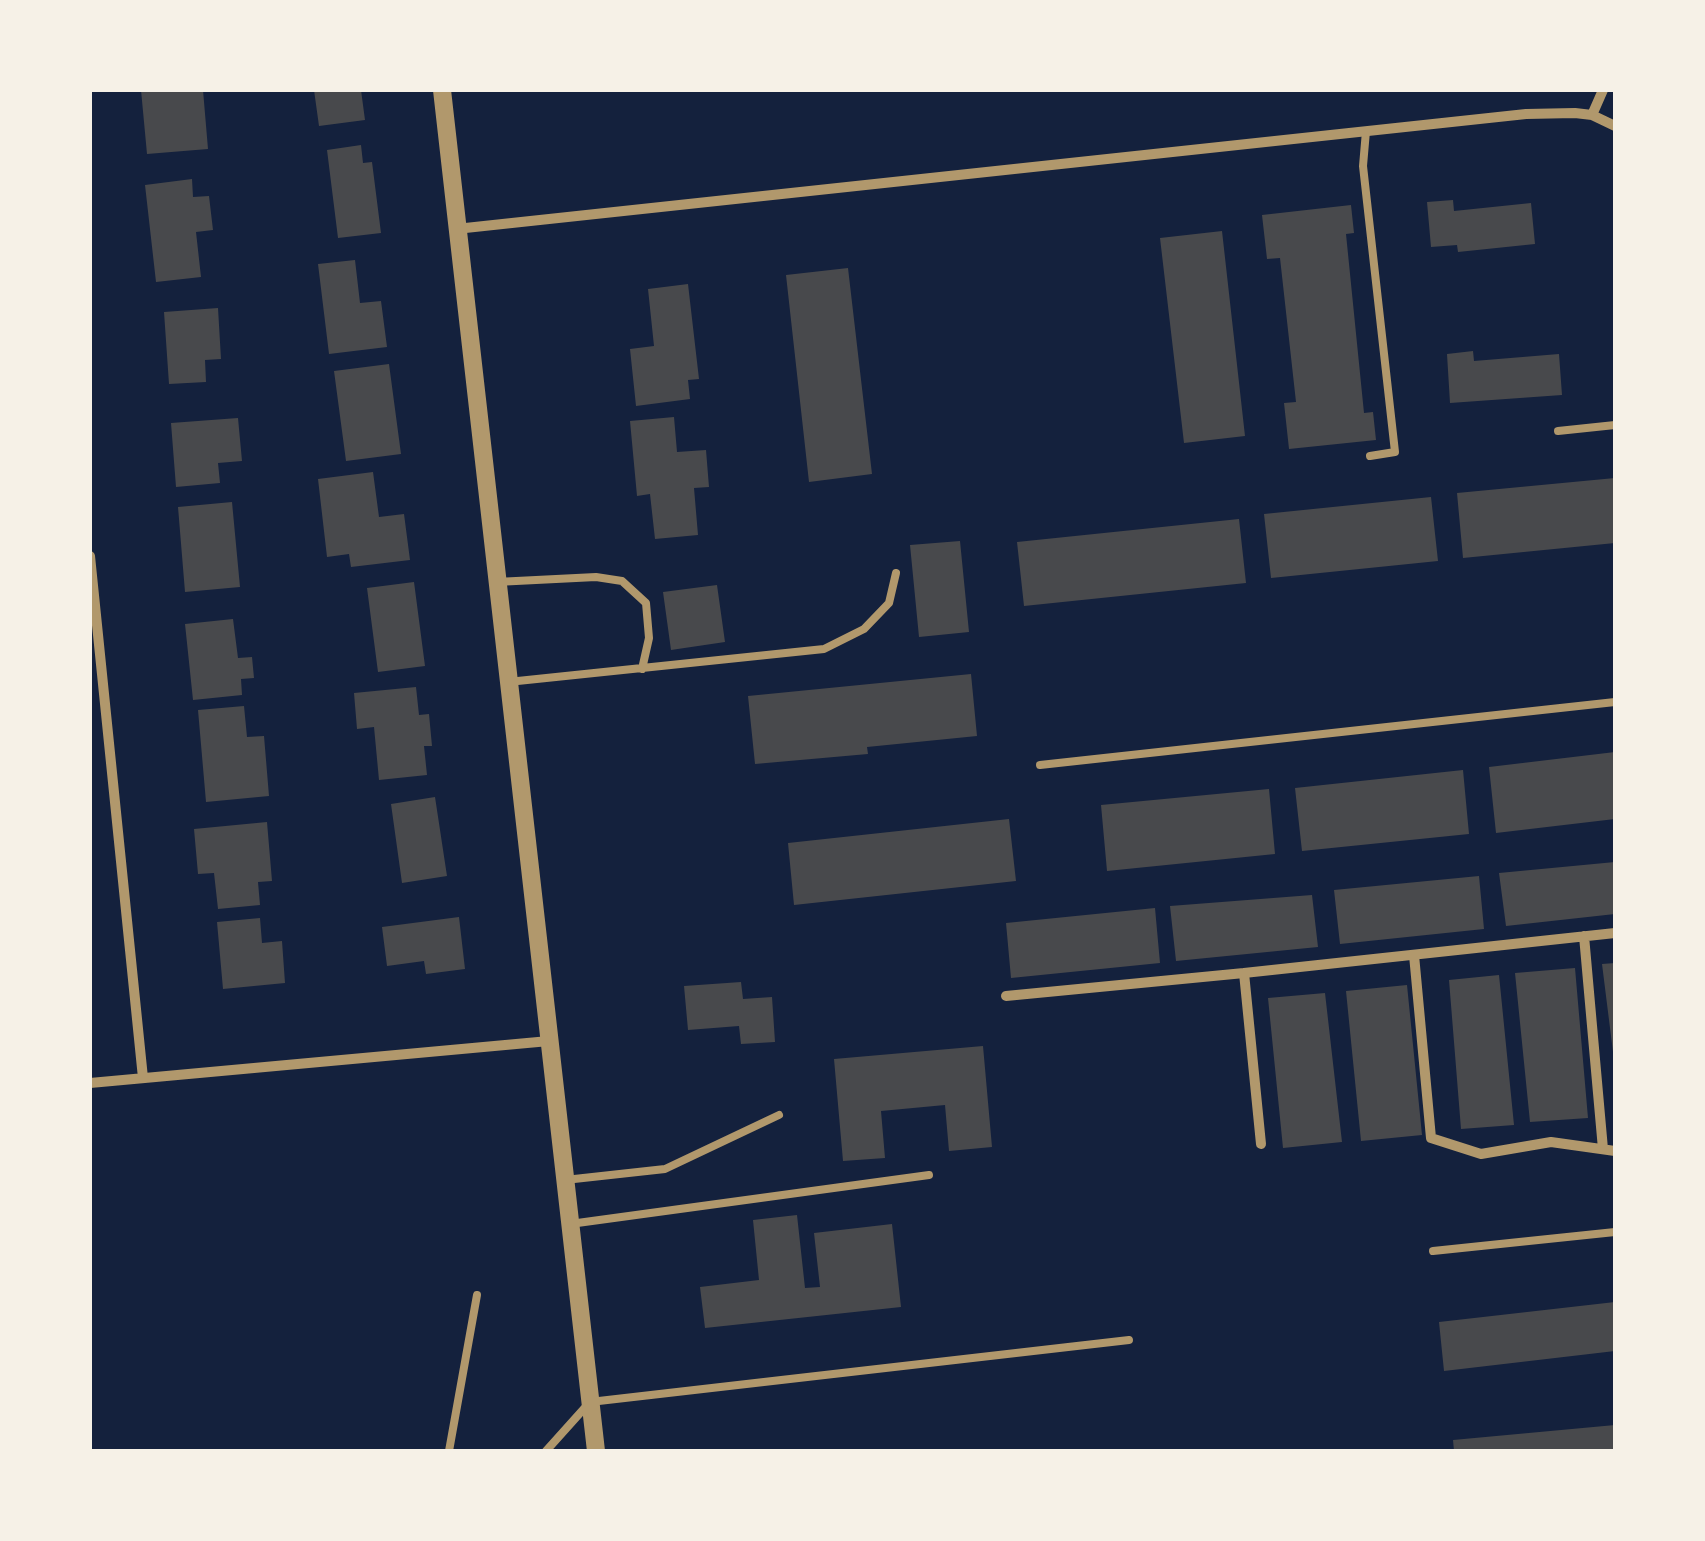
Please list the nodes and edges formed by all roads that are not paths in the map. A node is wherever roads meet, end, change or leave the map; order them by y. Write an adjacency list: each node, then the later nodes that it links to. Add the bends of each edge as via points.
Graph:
1 (442, 90): 6 (street)
2 (1603, 90): 3 (street)
3 (1592, 115): 4 (street); 5 (street, via 1526,114)
4 (1615, 126)
5 (1366, 131): 6 (street); 9 (lane, via 1363,166 1395,452)
6 (456, 229): 12 (street)
7 (1615, 425): 8 (lane)
8 (1558, 431)
9 (1370, 456)
10 (90, 556): 23 (street)
11 (896, 573): 13 (lane, via 888,604 864,629 824,649)
12 (496, 582): 13 (lane, via 622,581 646,604 649,638); 14 (street)
13 (642, 669): 14 (lane)
14 (508, 682): 22 (street)
15 (1615, 702): 16 (lane)
16 (1040, 765)
17 (1615, 933): 18 (street)
18 (1584, 936): 19 (street); 27 (street)
19 (1414, 955): 20 (street); 27 (street, via 1431,1138 1481,1154 1550,1142)
20 (1244, 973): 21 (street); 26 (street)
21 (1006, 996)
22 (549, 1041): 23 (street); 29 (street)
23 (143, 1078): 24 (street)
24 (90, 1083)
25 (779, 1115): 29 (lane, via 665,1169)
26 (1261, 1144)
27 (1609, 1150)
28 (929, 1174): 30 (lane)
29 (565, 1180): 30 (street)
30 (570, 1224): 35 (street)
31 (1615, 1232): 32 (lane)
32 (1433, 1251)
33 (477, 1295): 36 (lane)
34 (1129, 1340): 35 (lane)
35 (590, 1402): 37 (lane); 38 (street)
36 (449, 1451)
37 (546, 1451)
38 (596, 1451)

